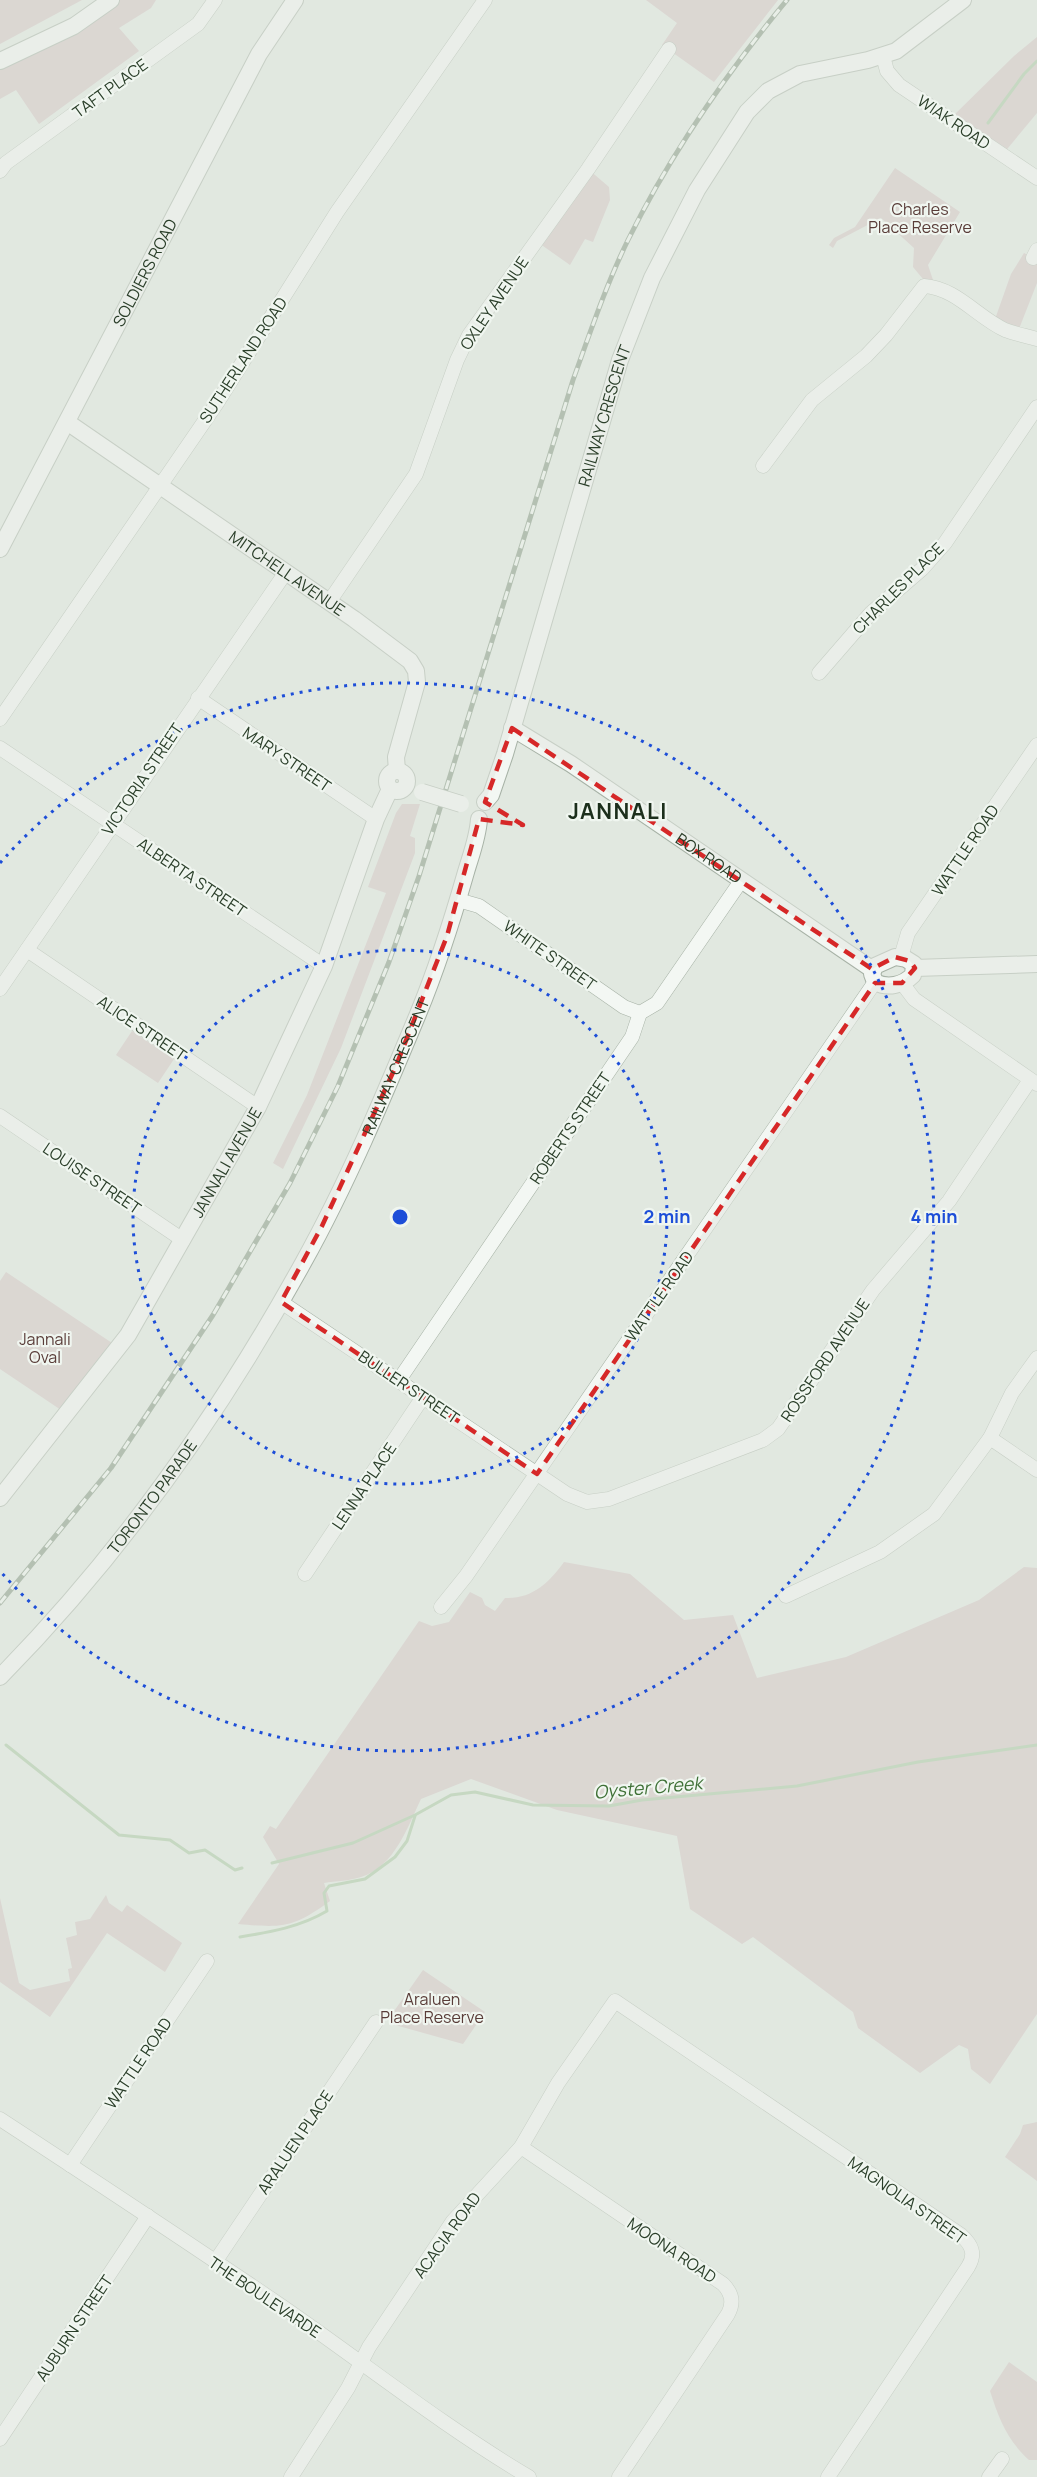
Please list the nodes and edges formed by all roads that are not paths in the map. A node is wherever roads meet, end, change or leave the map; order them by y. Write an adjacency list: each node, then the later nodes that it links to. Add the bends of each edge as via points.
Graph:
1 (111, 0): 8 (street, via 74,26)
2 (215, 0): 9 (street, TAFT PLACE, via 198,24)
3 (295, 0): 13 (street, SOLDIERS ROAD, via 259,54)
4 (485, 0): 15 (street, SUTHERLAND ROAD, via 337,212)
5 (963, 0): 7 (street, RAILWAY CRESCENT, via 908,43)
6 (669, 49): 18 (street, OXLEY AVENUE, via 469,335 416,474)
7 (883, 56): 10 (street, WIAK ROAD, via 887,71 899,85); 22 (street, RAILWAY CRESCENT, via 800,74 768,91 747,112 697,190 652,278 608,397)
8 (0, 61)
9 (0, 171)
10 (1037, 178)
11 (1037, 339): 14 (street, via 1005,330 951,294 935,286 924,286 866,356 812,400)
12 (1036, 410): 19 (street, CHARLES PLACE, via 945,543 922,569 871,613)
13 (67, 422): 15 (street, MITCHELL AVENUE); 16 (street, SOLDIERS ROAD)
14 (763, 466)
15 (160, 486): 17 (street, MITCHELL AVENUE); 21 (street, SUTHERLAND ROAD)
16 (0, 549)
17 (286, 572): 18 (street, MITCHELL AVENUE); 20 (street, VICTORIA STREET)
18 (329, 602): 25 (street, MITCHELL AVENUE, via 400,652 416,671 416,688 396,757)
19 (819, 673)
20 (198, 698): 28 (street, MARY STREET); 29 (street, VICTORIA STREET)
21 (0, 719)
22 (512, 728): 27 (street, RAILWAY CRESCENT, via 491,795); 30 (street, BOX ROAD)
23 (1037, 745): 33 (street, WATTLE ROAD, via 908,933)
24 (0, 748): 29 (street, ALBERTA STREET)
25 (397, 771): 26 (street, JANNALI AVENUE, via 387,778)
26 (398, 788): 27 (street, bridge); 28 (street, JANNALI AVENUE)
27 (474, 808): 31 (street, RAILWAY CRESCENT)
28 (376, 819): 35 (street, JANNALI AVENUE)
29 (112, 823): 32 (street, VICTORIA STREET); 35 (street, ALBERTA STREET)
30 (741, 880): 37 (street, BOX ROAD); 40 (street, via 657,1004)
31 (458, 900): 40 (street, WHITE STREET, via 478,906 624,1007); 45 (street, RAILWAY CRESCENT, via 396,1066 322,1226)
32 (27, 950): 39 (street, VICTORIA STREET); 42 (street, ALICE STREET)
33 (901, 957): 36 (street); 37 (street, via 884,960)
34 (1037, 964): 36 (street)
35 (324, 966): 42 (street, JANNALI AVENUE)
36 (915, 968): 38 (street, via 913,975)
37 (874, 976): 38 (street, via 884,986); 51 (street, WATTLE ROAD)
38 (902, 983): 41 (street, via 914,999)
39 (0, 988)
40 (640, 1013): 47 (street, ROBERTS STREET, via 632,1037)
41 (1034, 1082): 51 (street, ROSSFORD AVENUE, via 949,1201 873,1290 778,1429 763,1440 598,1502 576,1499)
42 (258, 1107): 44 (street, JANNALI AVENUE)
43 (0, 1116): 44 (street, LOUISE STREET)
44 (183, 1240): 52 (street, JANNALI AVENUE, via 128,1335)
45 (281, 1302): 47 (street, BULLER STREET); 56 (street, TORONTO PARADE, via 154,1495 44,1632)
46 (1037, 1358): 49 (street, via 1012,1393)
47 (399, 1380): 48 (street, BULLER STREET)
48 (423, 1397): 51 (street, BULLER STREET); 53 (street, LENNA PLACE)
49 (990, 1438): 50 (street); 54 (street, via 949,1497 926,1521 880,1552)
50 (1037, 1470)
51 (537, 1474): 55 (street, WATTLE ROAD)
52 (0, 1498)
53 (305, 1574)
54 (786, 1596)
55 (441, 1607)
56 (0, 1677)
57 (207, 1961): 62 (street, WATTLE ROAD)
58 (615, 2001): 61 (street, ACACIA ROAD, via 558,2083); 71 (street, MAGNOLIA STREET, via 961,2235 971,2246 973,2256 968,2267)
59 (376, 2022): 64 (street, ARALUEN PLACE)
60 (0, 2119): 62 (street, THE BOULEVARDE)
61 (521, 2147): 65 (street, ACACIA ROAD, via 453,2221); 70 (street, MOONA ROAD, via 723,2284 731,2295 728,2314)
62 (70, 2165): 63 (street, THE BOULEVARDE)
63 (148, 2216): 64 (street, THE BOULEVARDE); 66 (street, AUBURN STREET)
64 (215, 2262): 65 (street, THE BOULEVARDE)
65 (361, 2363): 68 (street, ACACIA ROAD); 69 (street, THE BOULEVARDE)
66 (0, 2439)
67 (1002, 2459): 72 (street)
68 (291, 2477)
69 (529, 2477)
70 (619, 2477)
71 (828, 2477)
72 (989, 2477)

